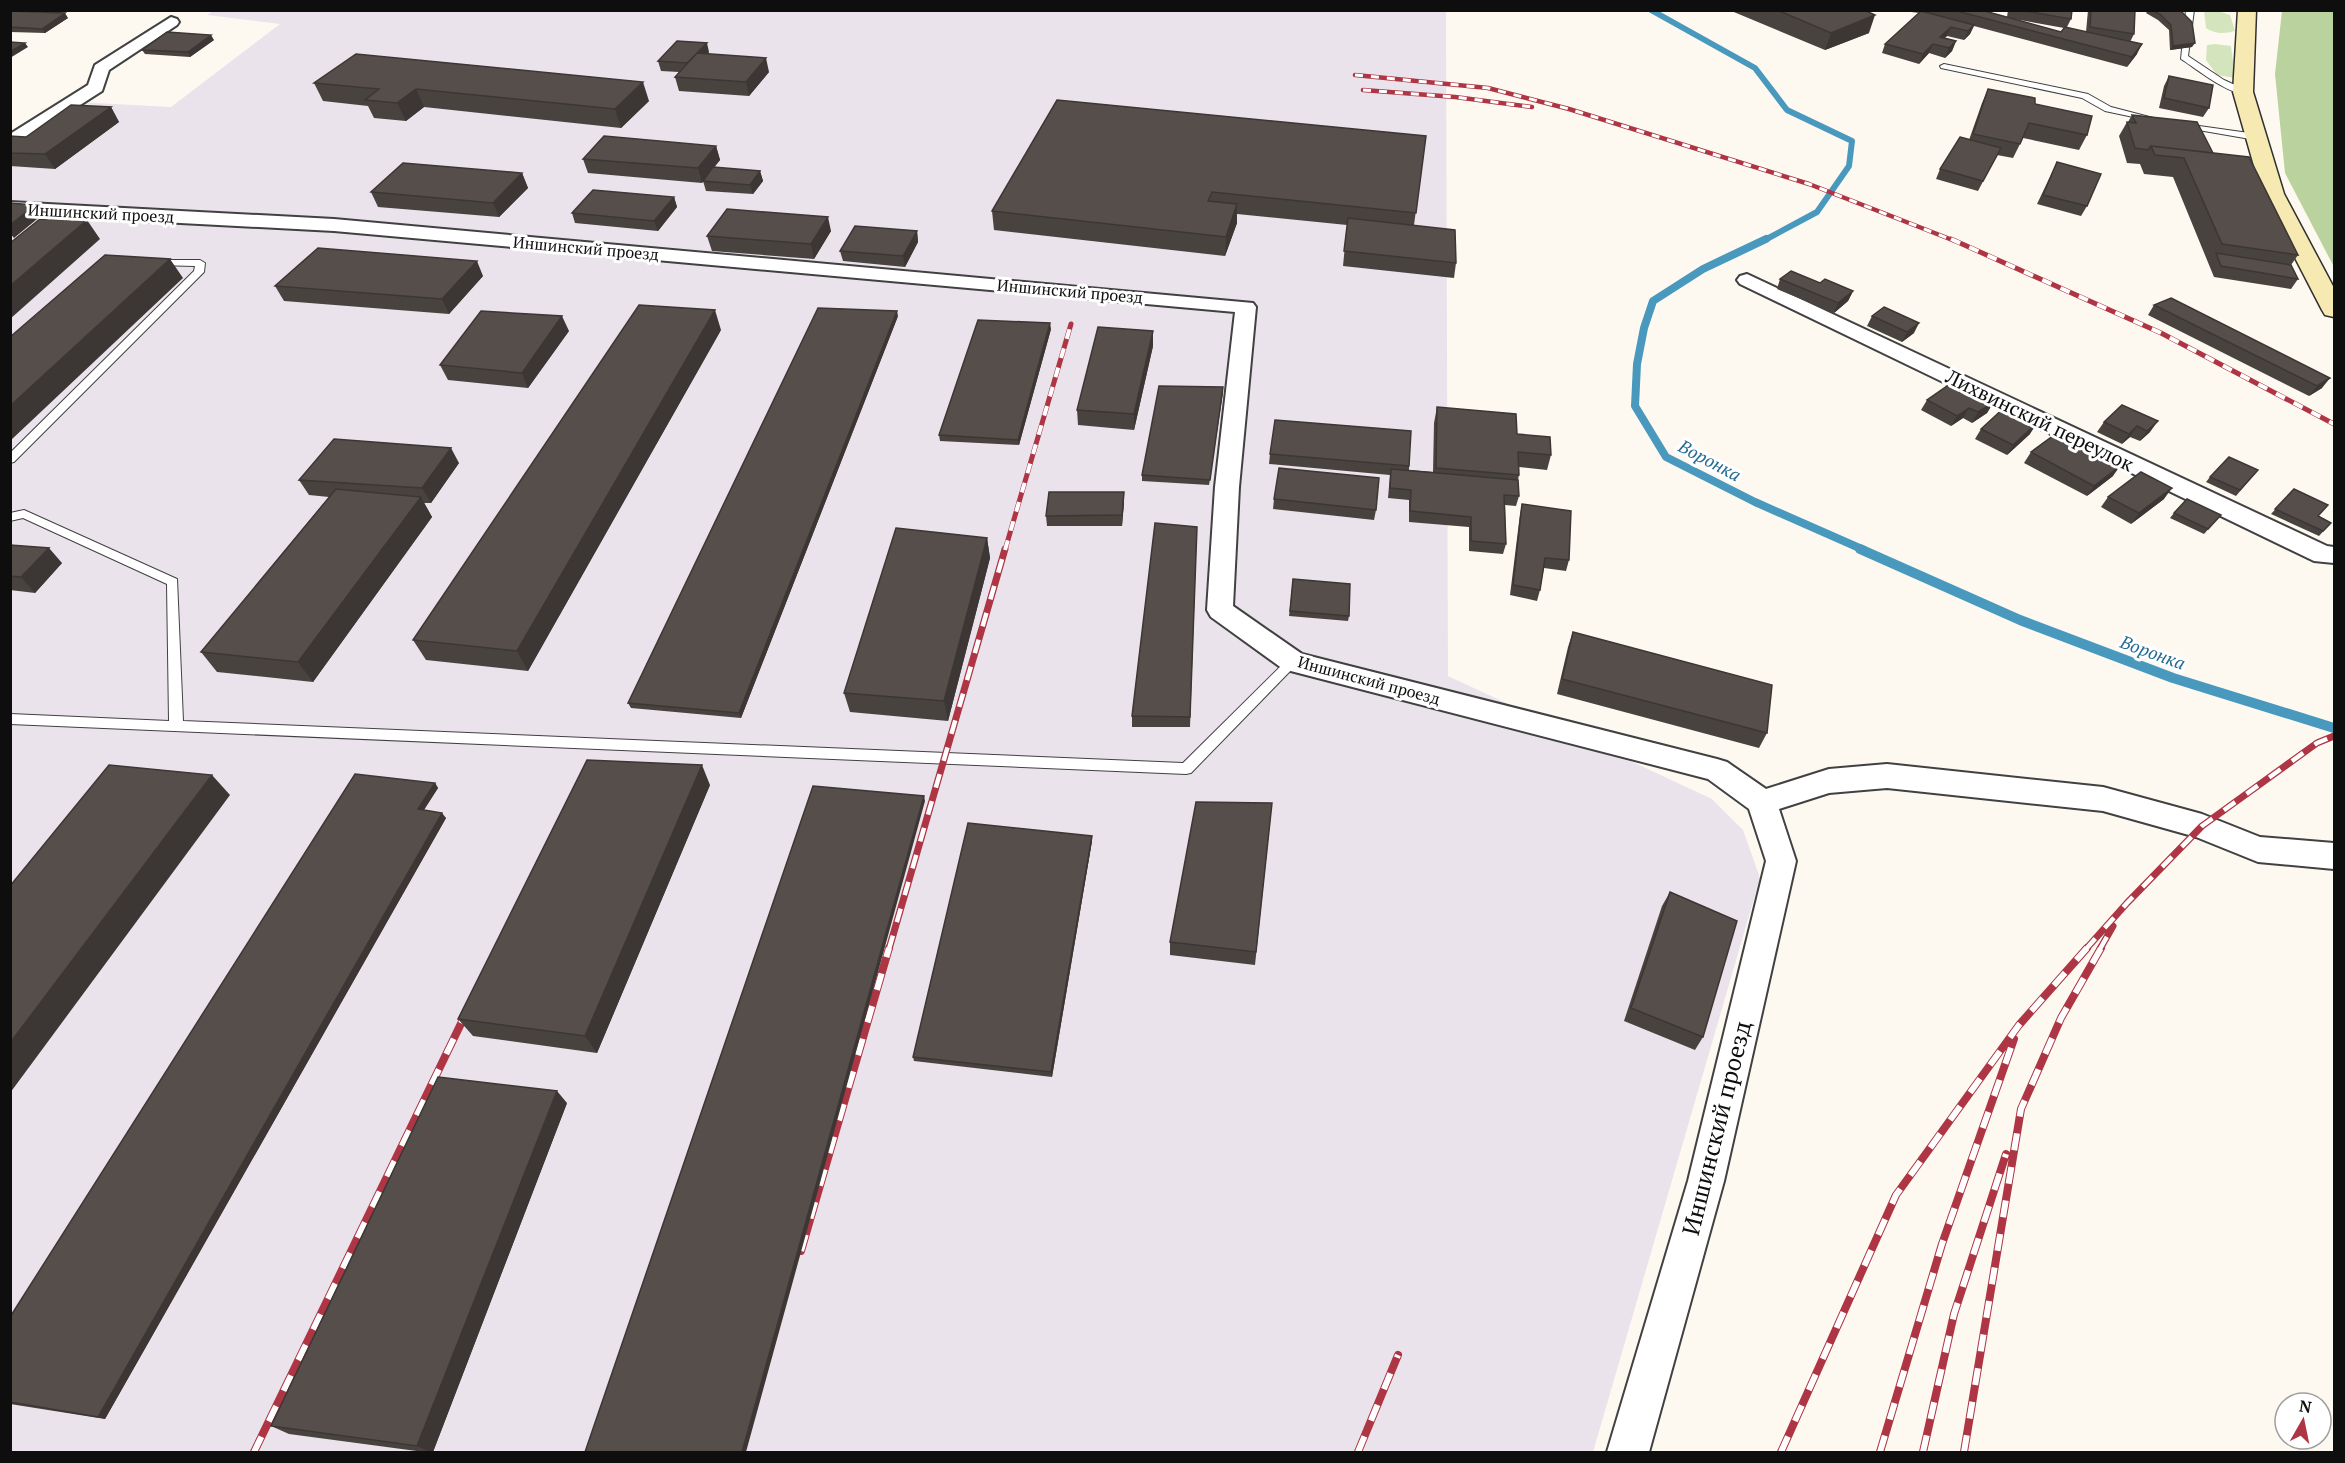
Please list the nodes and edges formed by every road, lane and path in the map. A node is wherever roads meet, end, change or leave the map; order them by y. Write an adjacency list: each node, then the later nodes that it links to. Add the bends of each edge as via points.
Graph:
1 (2190, 10): 5 (lane, via 2184,57)
2 (2247, 10): 5 (street)
3 (171, 22): 7 (street, via 101,68 96,87)
4 (1944, 66): 6 (lane, via 2085,96 2108,109 2160,121)
5 (2243, 92): 6 (street)
6 (2256, 137): 11 (street, via 2273,194)
7 (10, 142)
8 (10, 208): 15 (street, Иншинский проезд, via 334,225 1246,307 1227,487 1220,610)
9 (144, 262): 12 (lane, via 200,263 199,272)
10 (1747, 280): 14 (street, Лихвинский переулок, via 2323,555)
11 (2334, 310)
12 (10, 460)
13 (10, 517): 17 (lane, via 24,514 172,582)
14 (2334, 555)
15 (1293, 662): 17 (lane, via 1186,769); 18 (street, Иншинский проезд, via 1717,770)
16 (10, 719): 17 (lane)
17 (176, 726)
18 (1762, 802): 19 (street, via 1829,782 1887,776 2103,799 2202,826 2258,849); 20 (street, Иншинский проезд, via 1781,861 1706,1181)
19 (2334, 856)
20 (1628, 1452)

